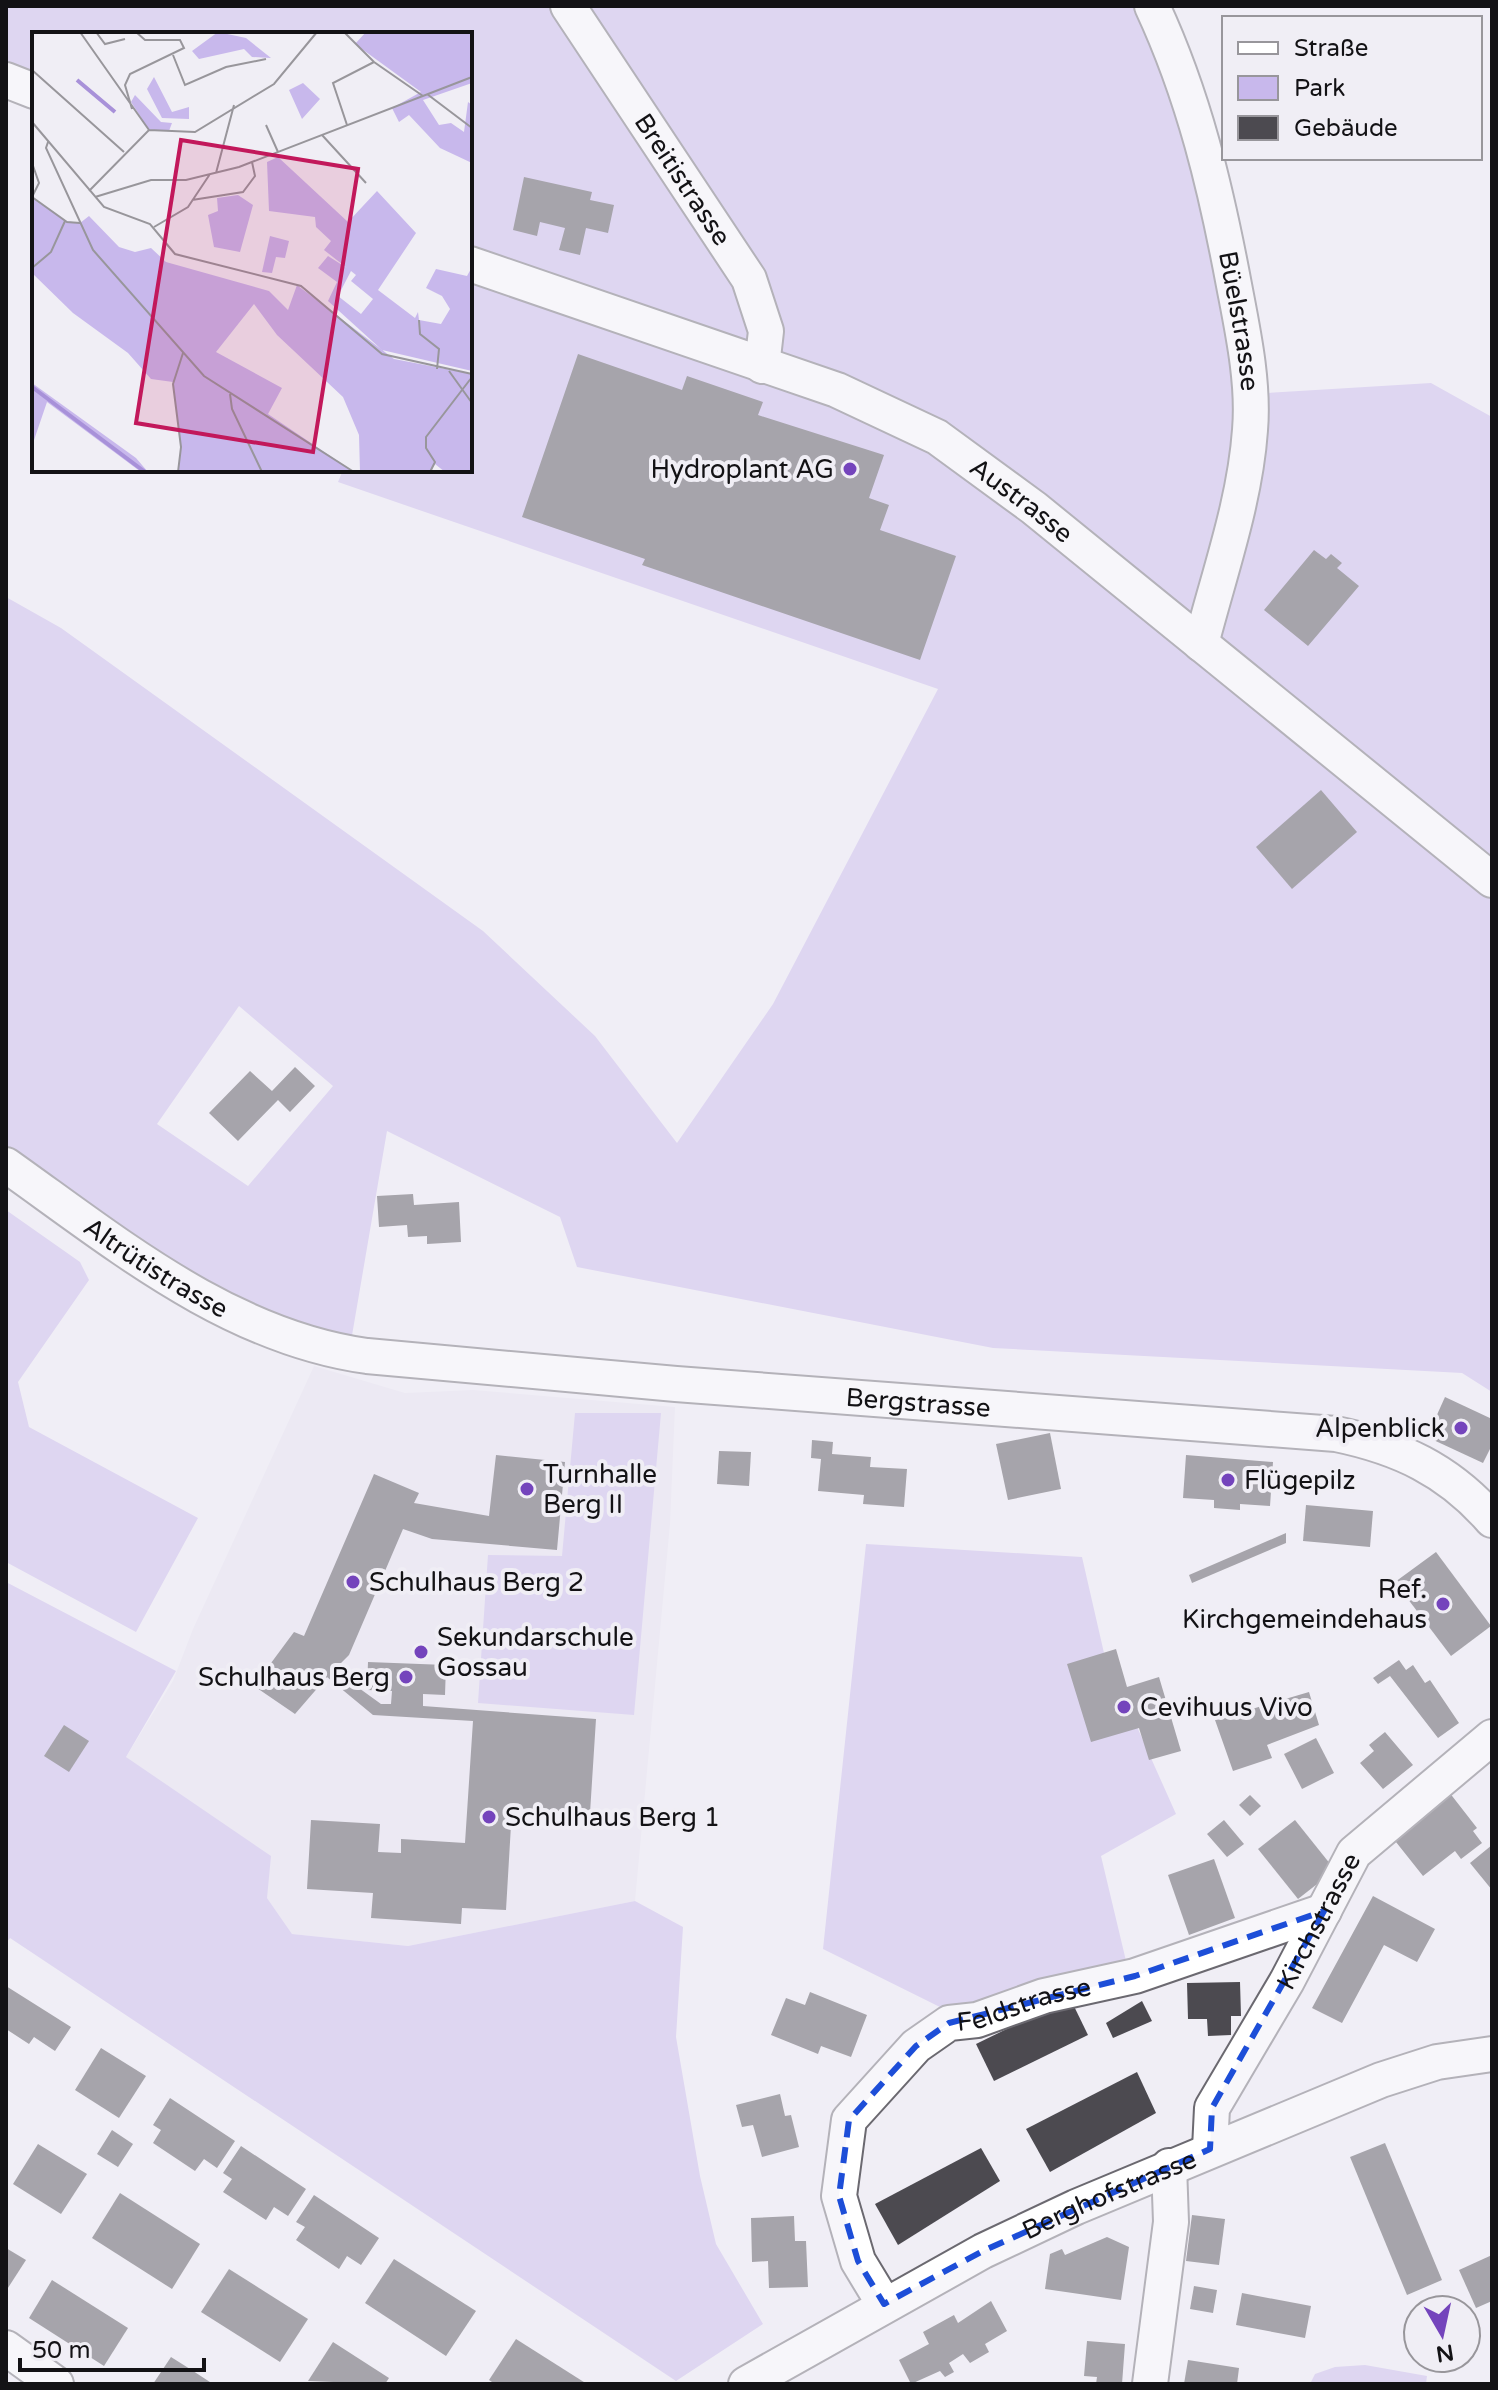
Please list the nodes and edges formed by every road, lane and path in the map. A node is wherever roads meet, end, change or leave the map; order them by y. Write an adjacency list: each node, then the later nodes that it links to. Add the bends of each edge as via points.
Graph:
1 (568, 6): 6 (street, Breitistrasse, via 749,279 766,331)
2 (1152, 6): 7 (street, Büelstrasse, via 1184,77 1209,166 1236,294 1250,395 1247,455)
3 (6, 80): 4 (street)
4 (32, 90)
5 (472, 265): 6 (street, Austrasse)
6 (762, 366): 7 (street, Austrasse, via 891,412 960,452)
7 (1201, 644): 8 (street, Austrasse)
8 (1492, 880)
9 (6, 1165): 10 (street, Altrütistrasse, via 190,1292)
10 (319, 1347): 11 (street, Bergstrasse, via 367,1356 676,1384 1336,1434 1397,1449 1422,1462 1466,1492)
11 (1492, 1520)
12 (1492, 1737): 13 (street, Kirchstrasse, via 1361,1845)
13 (1324, 1911): 15 (street, Kirchstrasse, via 1212,2108); 17 (street, Feldstrasse, via 1135,1976 949,2023 916,2046 849,2120 839,2196 858,2261)
14 (1492, 2054): 15 (street, Berghofstrasse, via 1405,2071)
15 (1210, 2149): 16 (street, Berghofstrasse)
16 (1169, 2166): 17 (street, Berghofstrasse, via 1028,2228); 21 (street, via 1171,2222)
17 (884, 2304): 20 (street, Berghofstrasse)
18 (6, 2348): 19 (street)
19 (56, 2384)
20 (746, 2384)
21 (1150, 2384)

